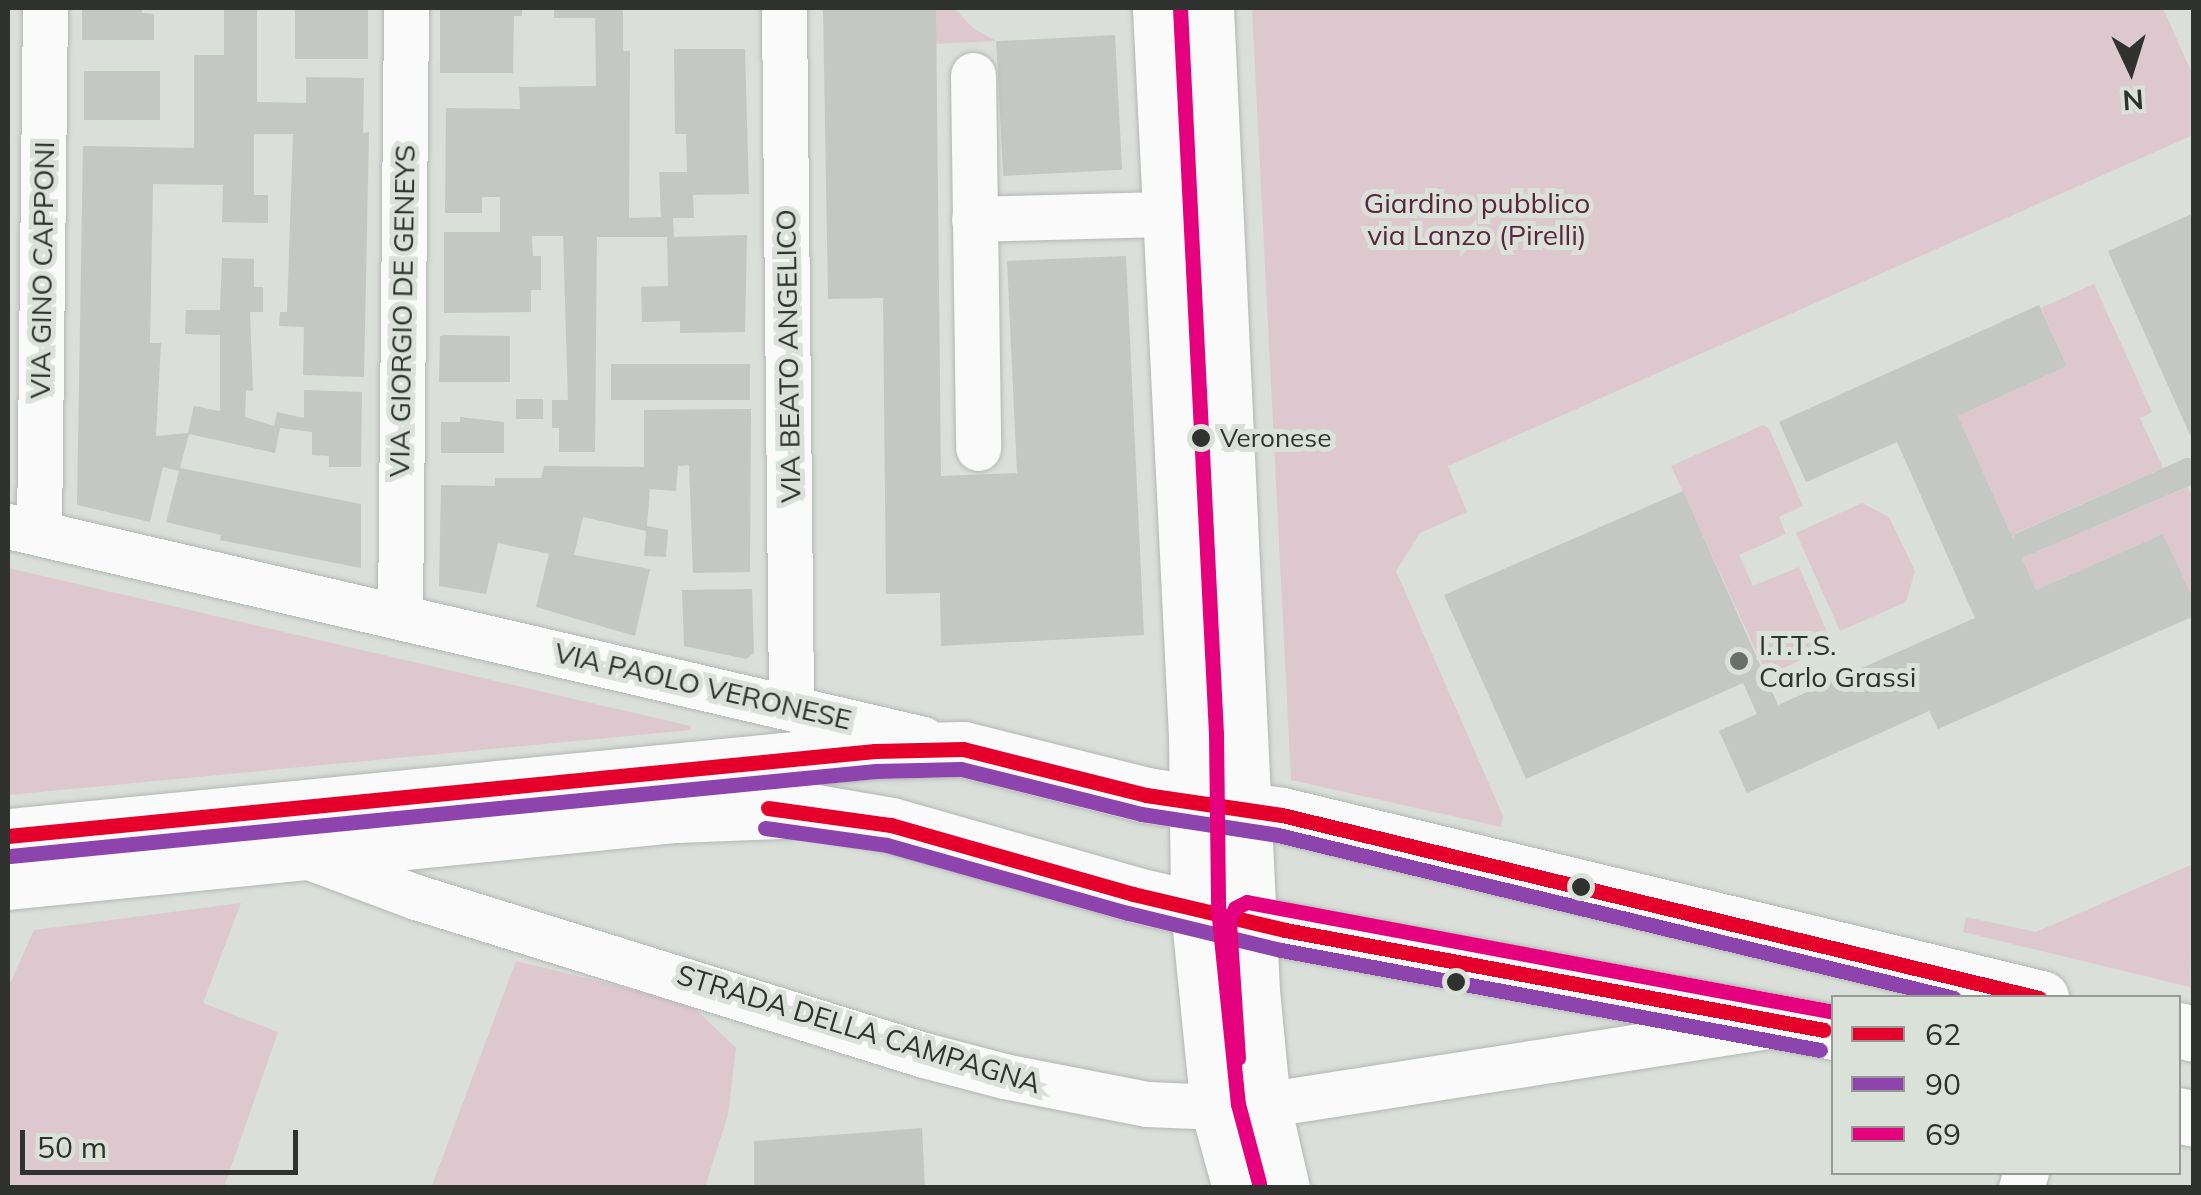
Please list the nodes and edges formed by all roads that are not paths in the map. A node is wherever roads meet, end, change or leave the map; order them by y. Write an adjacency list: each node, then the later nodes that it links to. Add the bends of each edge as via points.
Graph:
1 (46, 8): 10 (street, VIA GINO CAPPONI)
2 (406, 8): 11 (street, VIA GIORGIO DE GENEYS)
3 (784, 8): 12 (street, VIA BEATO ANGELICO)
4 (1160, 8): 7 (main road)
5 (1206, 8): 14 (main road)
6 (973, 75): 8 (street)
7 (1170, 214): 8 (street); 14 (main road)
8 (974, 219): 9 (street)
9 (978, 448)
10 (23, 530): 11 (street, VIA PAOLO VERONESE)
11 (400, 615): 12 (street, VIA PAOLO VERONESE)
12 (791, 706): 13 (street, VIA PAOLO VERONESE)
13 (963, 750): 14 (main road, VIA PAOLO VERONESE, via 1146,795); 15 (main road, via 875,751)
14 (1220, 805): 18 (main road); 19 (main road, VIA PAOLO VERONESE)
15 (8, 836)
16 (299, 853): 17 (main road); 18 (main road, via 766,808 891,825); 21 (street, STRADA DELLA CAMPAGNA, via 416,897 924,1055 1087,1094)
17 (8, 882)
18 (1223, 916): 20 (main road); 21 (main road)
19 (2028, 995)
20 (1811, 1027): 21 (street, STRADA DELLA CAMPAGNA)
21 (1240, 1107): 22 (main road); 23 (main road)
22 (1240, 1188)
23 (1282, 1188)

